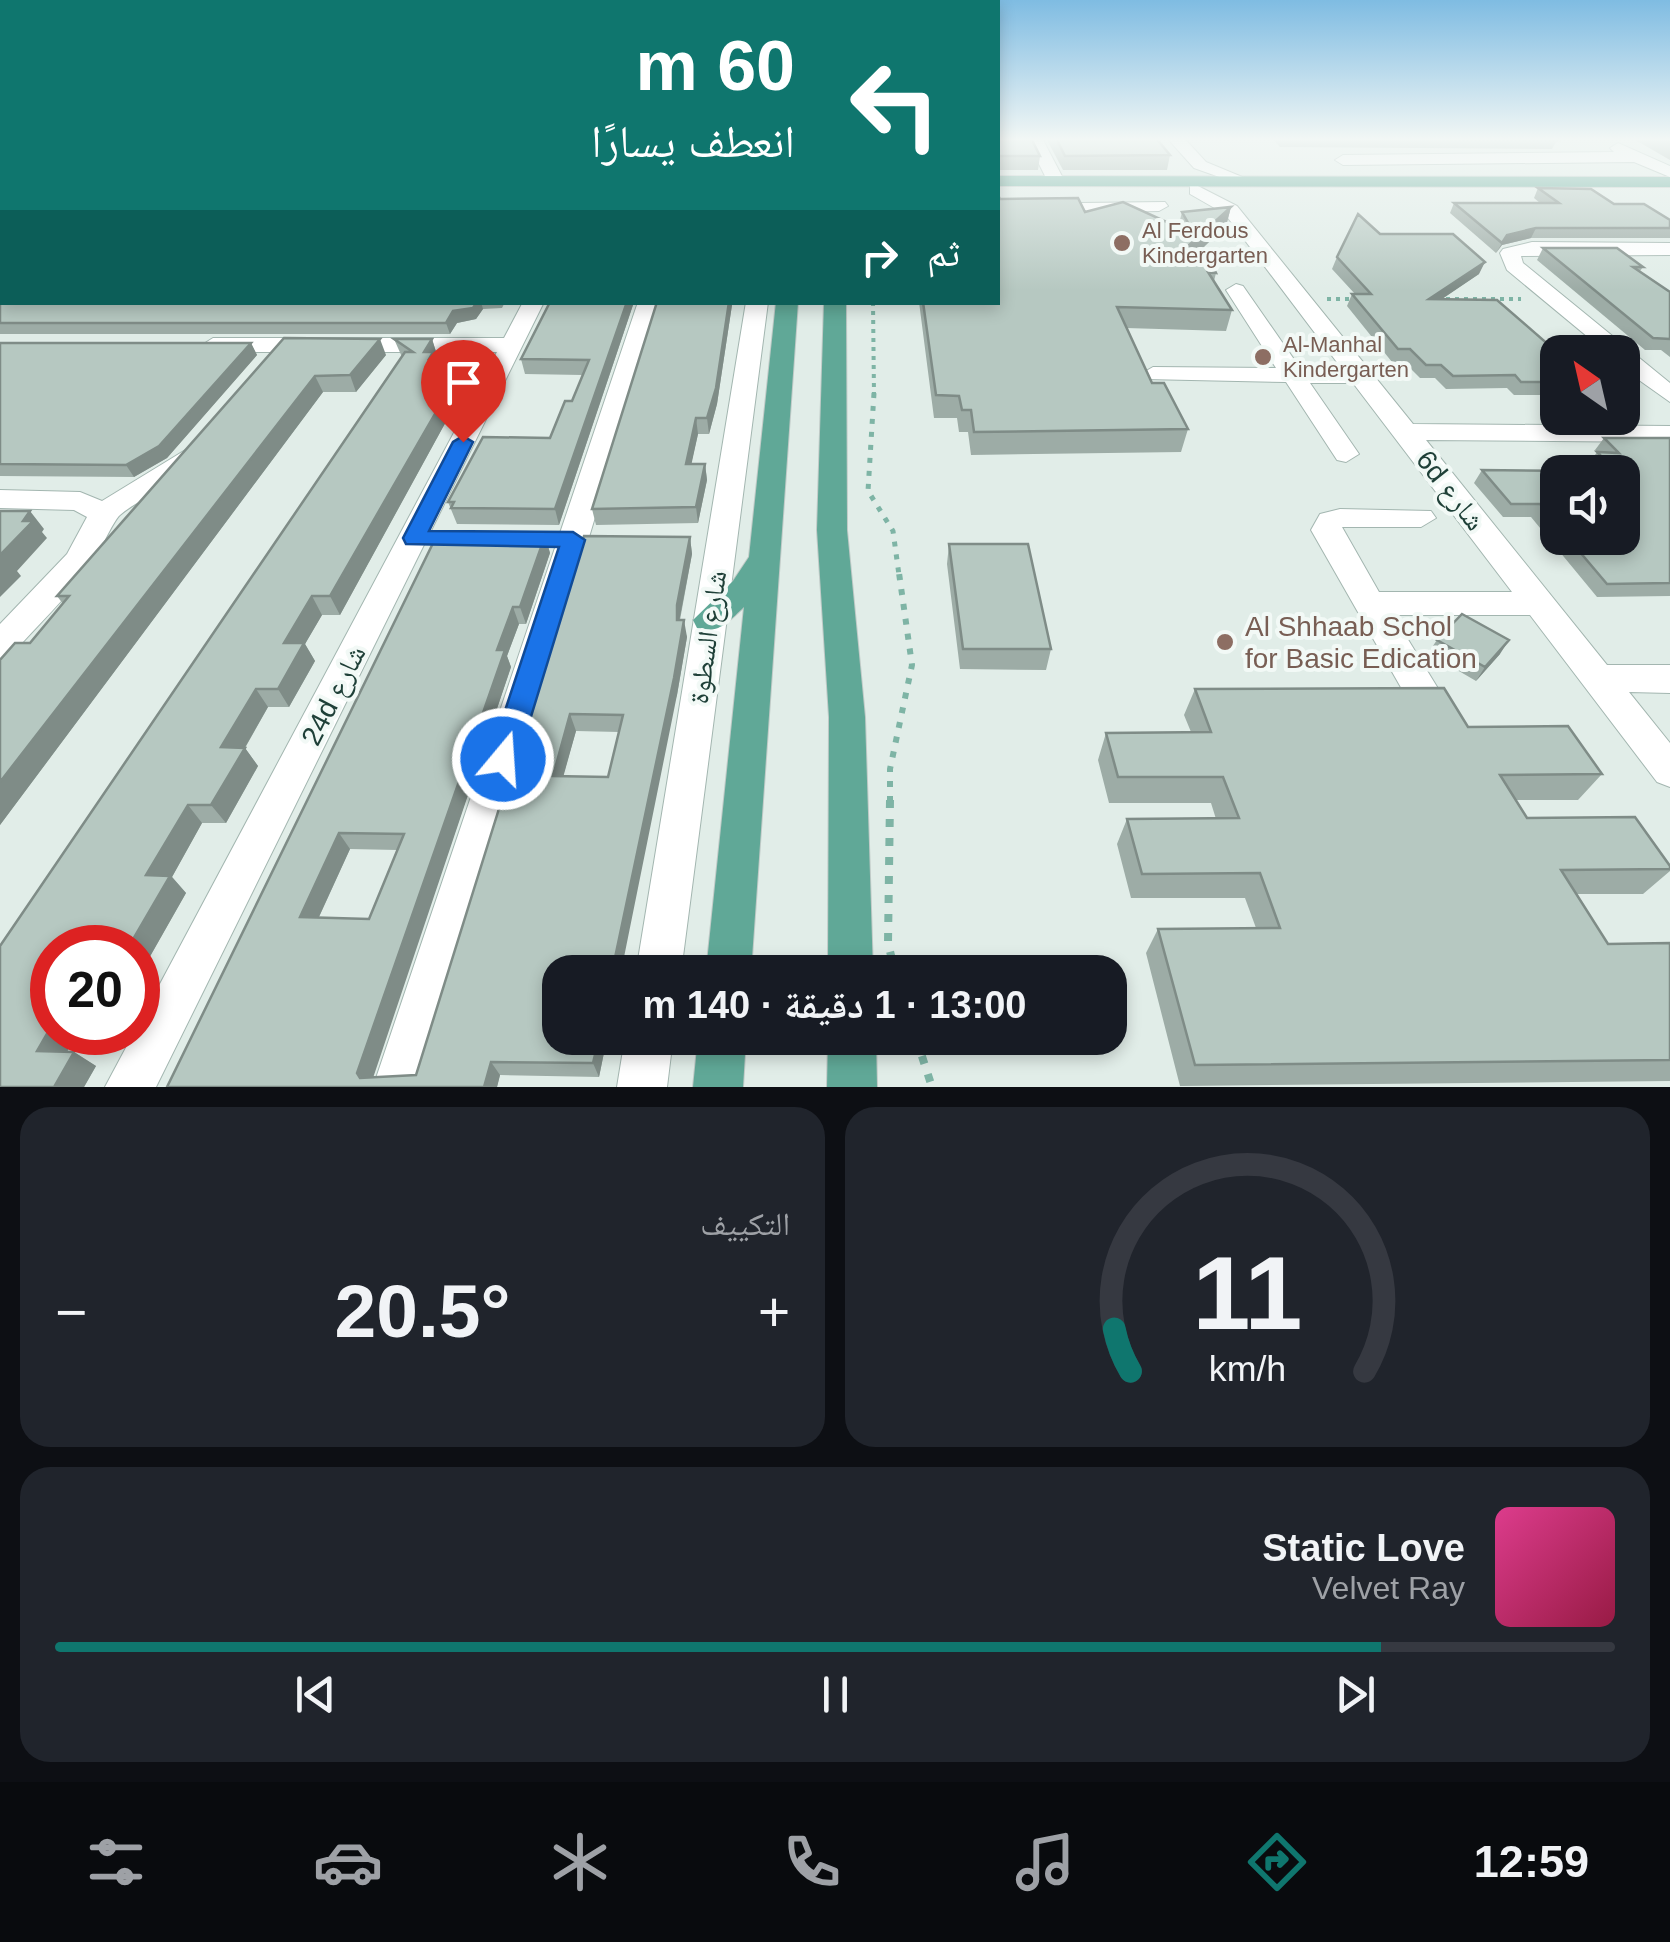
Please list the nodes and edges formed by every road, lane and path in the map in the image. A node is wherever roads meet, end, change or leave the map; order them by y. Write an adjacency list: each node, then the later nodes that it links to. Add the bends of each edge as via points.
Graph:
1 (1202, 189): 6 (main road)
2 (1219, 189): 7 (main road)
3 (1233, 189): 7 (street, 6d شارع)
4 (1291, 189): 7 (main road)
5 (1000, 190): 9 (main road)
6 (1196, 190): 7 (street, 6d شارع); 9 (main road)
7 (1239, 193): 8 (main road); 14 (street, 6d شارع)
8 (1670, 193)
9 (1134, 198): 10 (street); 11 (street)
10 (1159, 206)
11 (1000, 209)
12 (1670, 249): 17 (street, via 1510,253 1508,259)
13 (1236, 290): 32 (street)
14 (1301, 298): 15 (path); 33 (street, 6d شارع)
15 (1360, 299)
16 (1438, 299): 17 (path)
17 (1554, 300): 24 (street)
18 (532, 305): 27 (street, 24d شارع)
19 (648, 305): 46 (street)
20 (757, 305): 49 (street, شارع السطوة)
21 (787, 305): 50 (main road, شارع السطوة)
22 (836, 305): 61 (main road, via 832,530 847,716)
23 (872, 305): 62 (path, via 876,365 868,491 892,531 912,666 890,769)
24 (1597, 335)
25 (189, 344): 26 (street)
26 (283, 345): 27 (street); 30 (street)
27 (512, 345): 43 (street, 24d شارع)
28 (1207, 352): 34 (street)
29 (1640, 370): 35 (street)
30 (260, 372)
31 (1153, 374): 34 (street)
32 (1294, 376): 33 (street); 34 (street); 39 (street)
33 (1361, 376): 36 (street, 6d شارع)
34 (1224, 383)
35 (1670, 395)
36 (1405, 432): 37 (street); 52 (street, 6d شارع)
37 (1670, 434)
38 (202, 440): 41 (street, via 166,477)
39 (1346, 454)
40 (0, 498): 41 (street, via 80,501)
41 (102, 513): 54 (street, via 91,544)
42 (1421, 518): 51 (street, via 1328,523)
43 (414, 538): 44 (street); 67 (street, 24d شارع)
44 (454, 539)
45 (534, 540): 46 (street)
46 (573, 540): 47 (street); 68 (street)
47 (610, 540)
48 (684, 540): 49 (street)
49 (722, 540): 53 (street, شارع السطوة)
50 (765, 556): 53 (main road, via 744,589); 60 (main road, شارع السطوة)
51 (1367, 603): 52 (street); 57 (street)
52 (1540, 604): 55 (street, 6d شارع)
53 (709, 620): 59 (street, شارع السطوة)
54 (0, 645)
55 (1597, 678): 56 (street); 58 (street, 6d شارع)
56 (1670, 679)
57 (1424, 695)
58 (1670, 771)
59 (660, 955)
60 (730, 955)
61 (850, 955)
62 (891, 955)
63 (647, 1055): 69 (street)
64 (721, 1055): 70 (main road)
65 (852, 1055): 71 (main road)
66 (922, 1055): 72 (path)
67 (130, 1087)
68 (398, 1087)
69 (642, 1087)
70 (718, 1087)
71 (852, 1087)
72 (932, 1087)

